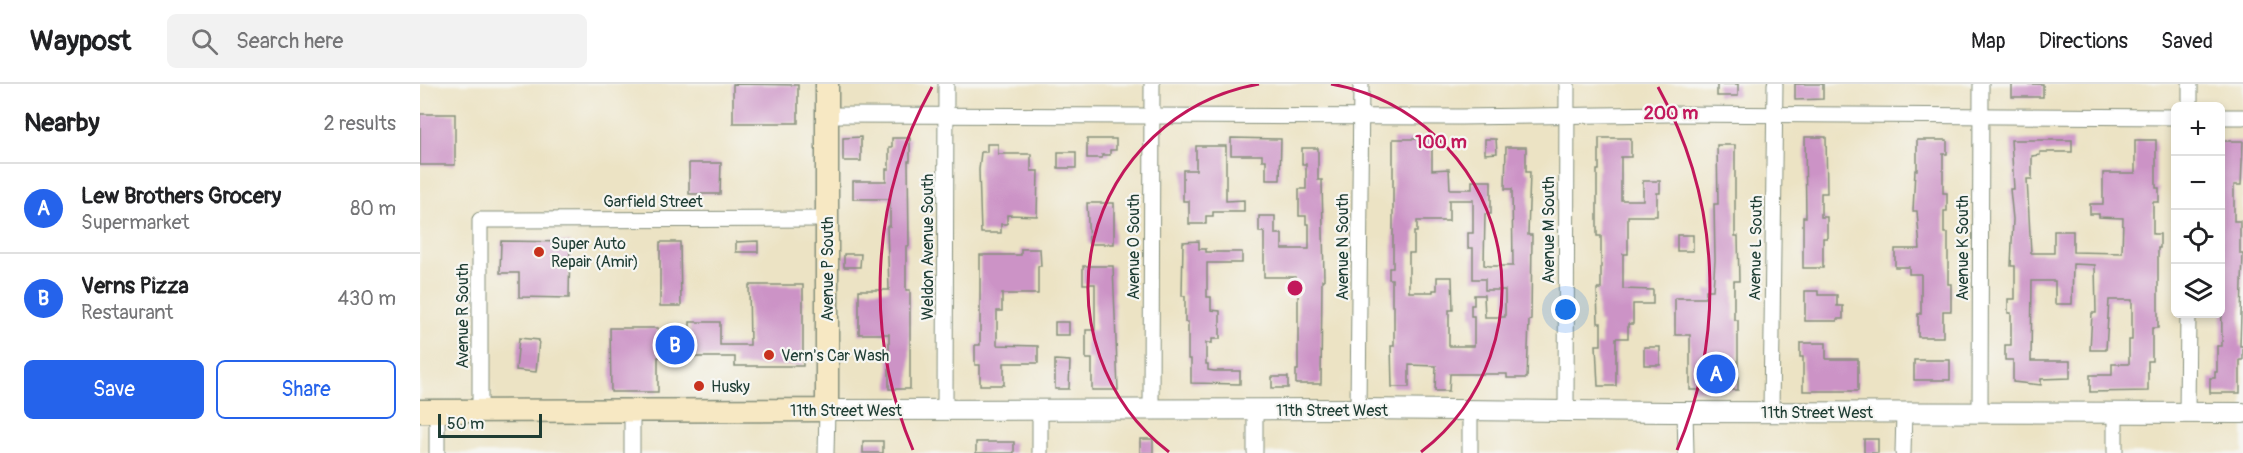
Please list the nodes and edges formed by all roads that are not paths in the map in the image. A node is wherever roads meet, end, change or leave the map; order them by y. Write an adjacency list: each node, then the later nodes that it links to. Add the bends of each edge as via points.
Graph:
1 (827, 84): 10 (main road, Avenue P South)
2 (946, 84): 11 (street, Weldon Avenue South)
3 (1152, 84): 12 (street, Avenue O South)
4 (1361, 84): 13 (street, Avenue N South)
5 (1567, 84): 14 (street, Avenue M South)
6 (1774, 84): 15 (street, Avenue L South)
7 (1981, 84): 16 (street, Avenue K South)
8 (2190, 84): 9 (street)
9 (2190, 102)
10 (827, 115): 11 (street); 20 (main road, Avenue P South)
11 (946, 115): 12 (street); 26 (street, Weldon Avenue South)
12 (1151, 115): 13 (street); 23 (street, Avenue O South)
13 (1360, 116): 14 (street); 24 (street, Avenue N South)
14 (1566, 116): 15 (street); 33 (street, Avenue M South)
15 (1774, 116): 16 (street); 35 (street, Avenue L South)
16 (1981, 116): 17 (street); 37 (street, Avenue K South)
17 (2171, 117)
18 (2225, 117): 19 (street)
19 (2243, 117)
20 (827, 219): 21 (street, Garfield Street); 25 (main road, Avenue P South)
21 (480, 220): 29 (street, Avenue R South)
22 (2188, 318): 38 (street)
23 (1150, 409): 27 (street, 11th Street West); 31 (street, 11th Street West)
24 (1358, 409): 31 (street, 11th Street West); 32 (street, 11th Street West)
25 (827, 410): 26 (street, 11th Street West); 30 (main road, 11th Street West); 43 (street, Avenue P South)
26 (945, 410): 27 (street, 11th Street West)
27 (1040, 410): 44 (street)
28 (428, 411): 29 (main road, 11th Street West); 41 (street)
29 (480, 411): 30 (main road, 11th Street West)
30 (632, 411): 42 (street)
31 (1255, 411): 45 (street)
32 (1470, 411): 33 (street, 11th Street West); 46 (street)
33 (1566, 412): 34 (street, 11th Street West)
34 (1685, 412): 35 (street, 11th Street West); 47 (street)
35 (1771, 412): 36 (street, 11th Street West)
36 (1904, 412): 37 (street, 11th Street West); 48 (street)
37 (1980, 413): 40 (street, 11th Street West)
38 (2187, 413): 39 (street, 11th Street West); 40 (street, 11th Street West)
39 (2243, 413)
40 (2115, 414): 49 (street)
41 (437, 453)
42 (632, 453)
43 (826, 453)
44 (1040, 453)
45 (1255, 453)
46 (1470, 453)
47 (1686, 453)
48 (1903, 453)
49 (2115, 453)

